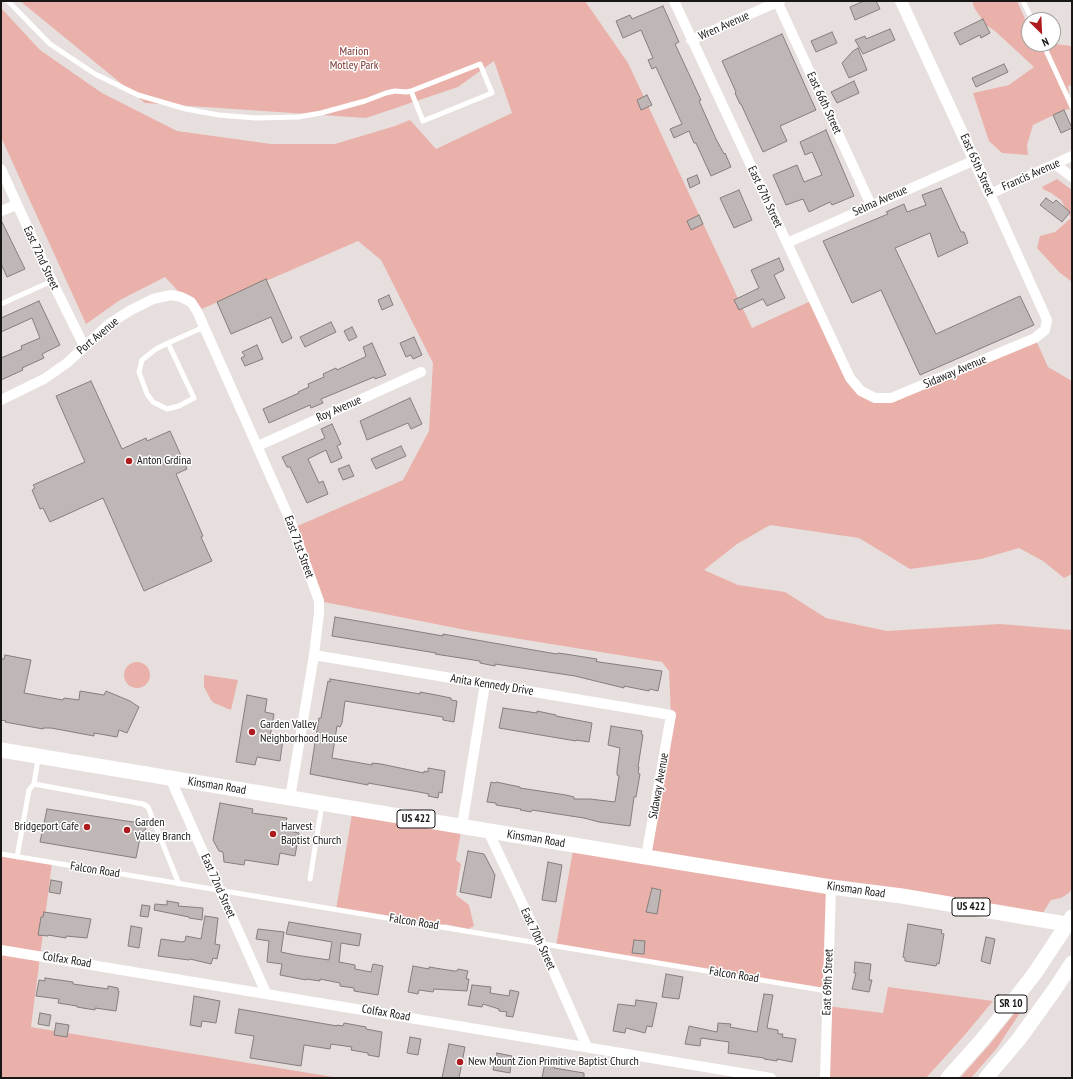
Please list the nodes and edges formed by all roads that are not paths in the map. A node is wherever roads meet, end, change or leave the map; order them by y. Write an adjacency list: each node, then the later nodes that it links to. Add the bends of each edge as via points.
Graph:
1 (8, 1): 9 (lane, via 50,44 95,74 138,95 186,110 256,118 298,117 365,101 386,93)
2 (674, 1): 7 (street, East 67th Street)
3 (778, 1): 7 (street, Wren Avenue); 18 (street, East 66th Street)
4 (901, 1): 12 (street, East 65th Street)
5 (1023, 1): 6 (lane)
6 (1028, 12)
7 (691, 40): 20 (street, East 67th Street)
8 (1047, 52): 10 (lane)
9 (411, 91): 9 (lane, via 480,64 492,93 423,121)
10 (1072, 107)
11 (1072, 156): 13 (street, Francis Avenue)
12 (975, 160): 16 (street, East 65th Street); 18 (street, Selma Avenue)
13 (1054, 164): 15 (street); 16 (street, Francis Avenue)
14 (1, 169): 17 (street, East 72nd Street)
15 (1072, 177)
16 (990, 194): 25 (street, East 65th Street, via 1047,320)
17 (16, 205): 19 (street); 21 (street, East 72nd Street)
18 (871, 205): 20 (street, Selma Avenue)
19 (1, 212)
20 (787, 243): 29 (street, East 67th Street, via 850,378)
21 (52, 281): 22 (lane); 27 (street, East 72nd Street)
22 (1, 304)
23 (197, 311): 24 (street, East 71st Street); 27 (street, Port Avenue, via 191,302 182,297 162,296 131,310 109,324)
24 (204, 327): 26 (lane); 31 (street, East 71st Street)
25 (1046, 330): 29 (street, Sidaway Avenue, via 1035,338 891,398 875,398)
26 (168, 343): 26 (lane, via 142,360 139,372 147,394 153,402 167,409 194,398)
27 (84, 346): 30 (street, Port Avenue, via 67,363 44,379)
28 (421, 372): 31 (street, Roy Avenue)
29 (861, 391)
30 (1, 400)
31 (258, 446): 32 (street, East 71st Street, via 290,520 319,601)
32 (314, 655): 33 (street, Anita Kennedy Drive); 39 (street, East 71st Street)
33 (485, 684): 34 (street, Anita Kennedy Drive); 41 (street)
34 (671, 715): 45 (street, Sidaway Avenue)
35 (1, 750): 36 (main road, Kinsman Road / US 422)
36 (39, 756): 37 (main road, Kinsman Road / US 422); 38 (lane)
37 (170, 778): 39 (main road, Kinsman Road / US 422); 49 (street, East 72nd Street)
38 (34, 784): 44 (lane, via 28,790); 47 (lane, via 148,807)
39 (290, 798): 40 (main road, Kinsman Road / US 422)
40 (322, 803): 41 (main road, Kinsman Road / US 422); 46 (lane)
41 (462, 826): 42 (main road, Kinsman Road / US 422)
42 (488, 831): 45 (main road, Kinsman Road / US 422); 51 (street, East 70th Street)
43 (1, 854): 44 (lane, Falcon Road)
44 (17, 857): 47 (lane, Falcon Road)
45 (646, 857): 48 (main road, Kinsman Road / US 422)
46 (310, 879)
47 (179, 884): 49 (lane, Falcon Road)
48 (831, 887): 50 (main road, Kinsman Road / US 422); 54 (street, East 69th Street)
49 (221, 890): 51 (lane, Falcon Road); 55 (street, East 72nd Street)
50 (1070, 922): 59 (main road, SR 10, via 996,1024)
51 (541, 943): 54 (lane, Falcon Road); 56 (street, East 70th Street)
52 (1, 950): 55 (street, Colfax Road)
53 (1072, 963): 60 (main road, SR 10, via 1056,989)
54 (827, 991): 58 (street, East 69th Street)
55 (266, 993): 56 (street, Colfax Road)
56 (587, 1047): 57 (street, Colfax Road)
57 (772, 1078)
58 (825, 1078)
59 (948, 1078)
60 (986, 1078)

